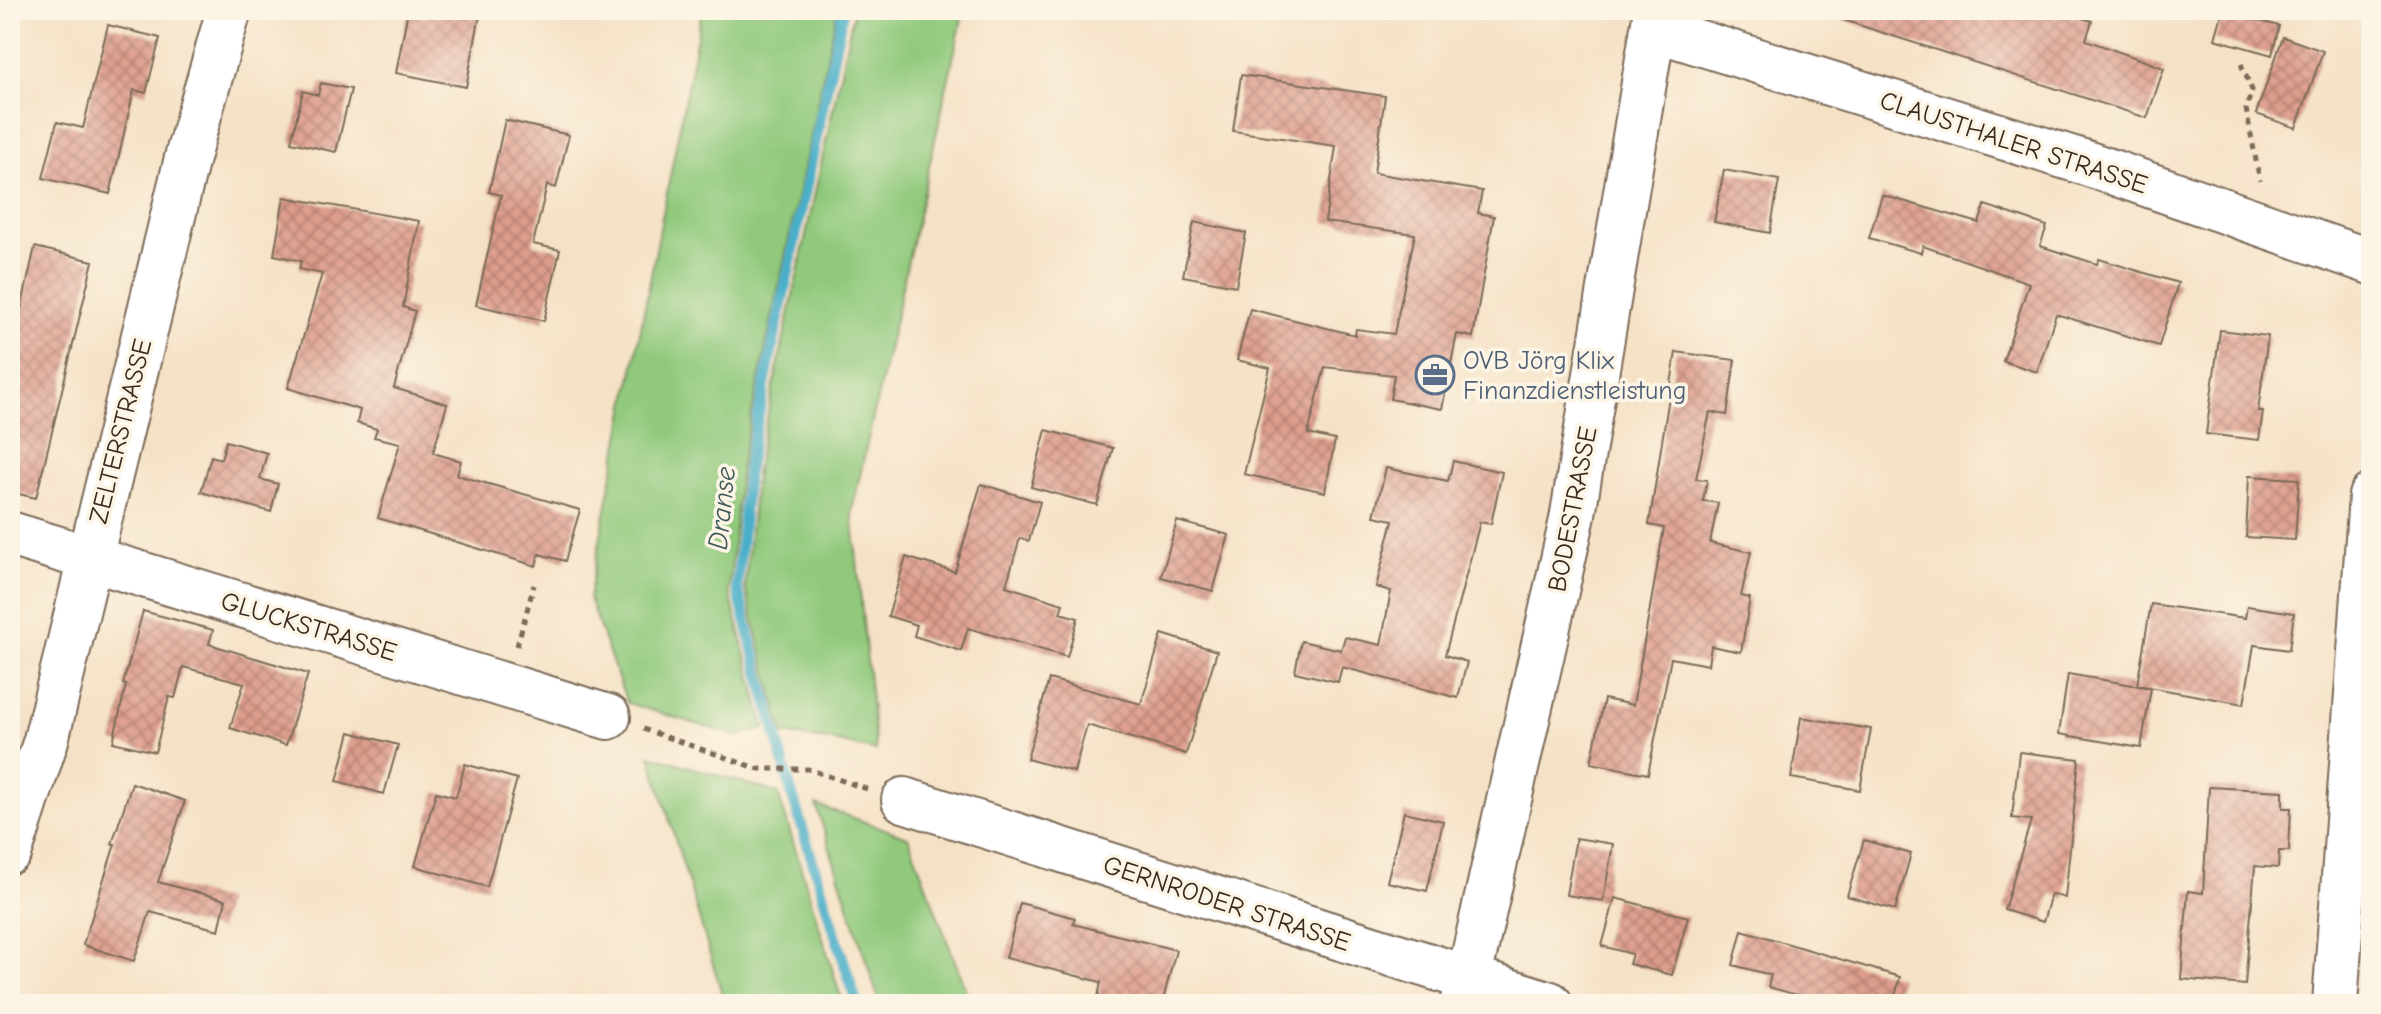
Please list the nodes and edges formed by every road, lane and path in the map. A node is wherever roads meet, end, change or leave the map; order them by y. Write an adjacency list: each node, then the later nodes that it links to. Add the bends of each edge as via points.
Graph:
1 (229, 10): 8 (street, ZELTERSTRASSE, via 188,154)
2 (1656, 20): 5 (street, CLAUSTHALER STRASSE); 14 (street, BODESTRASSE, via 1572,520)
3 (2241, 64): 4 (path, via 2252,90 2246,109)
4 (2261, 186)
5 (2371, 262)
6 (2371, 496): 16 (street)
7 (10, 534): 8 (street, GLUCKSTRASSE)
8 (89, 558): 10 (street, GLUCKSTRASSE); 13 (street, ZELTERSTRASSE, via 39,766)
9 (534, 585): 10 (path)
10 (507, 686): 11 (street, GLUCKSTRASSE)
11 (608, 717): 12 (path, via 759,769 808,769)
12 (904, 800): 14 (street, GERNRODER STRASSE)
13 (10, 851)
14 (1466, 992): 15 (street, GERNRODER STRASSE)
15 (1550, 1004)
16 (2335, 1004)

